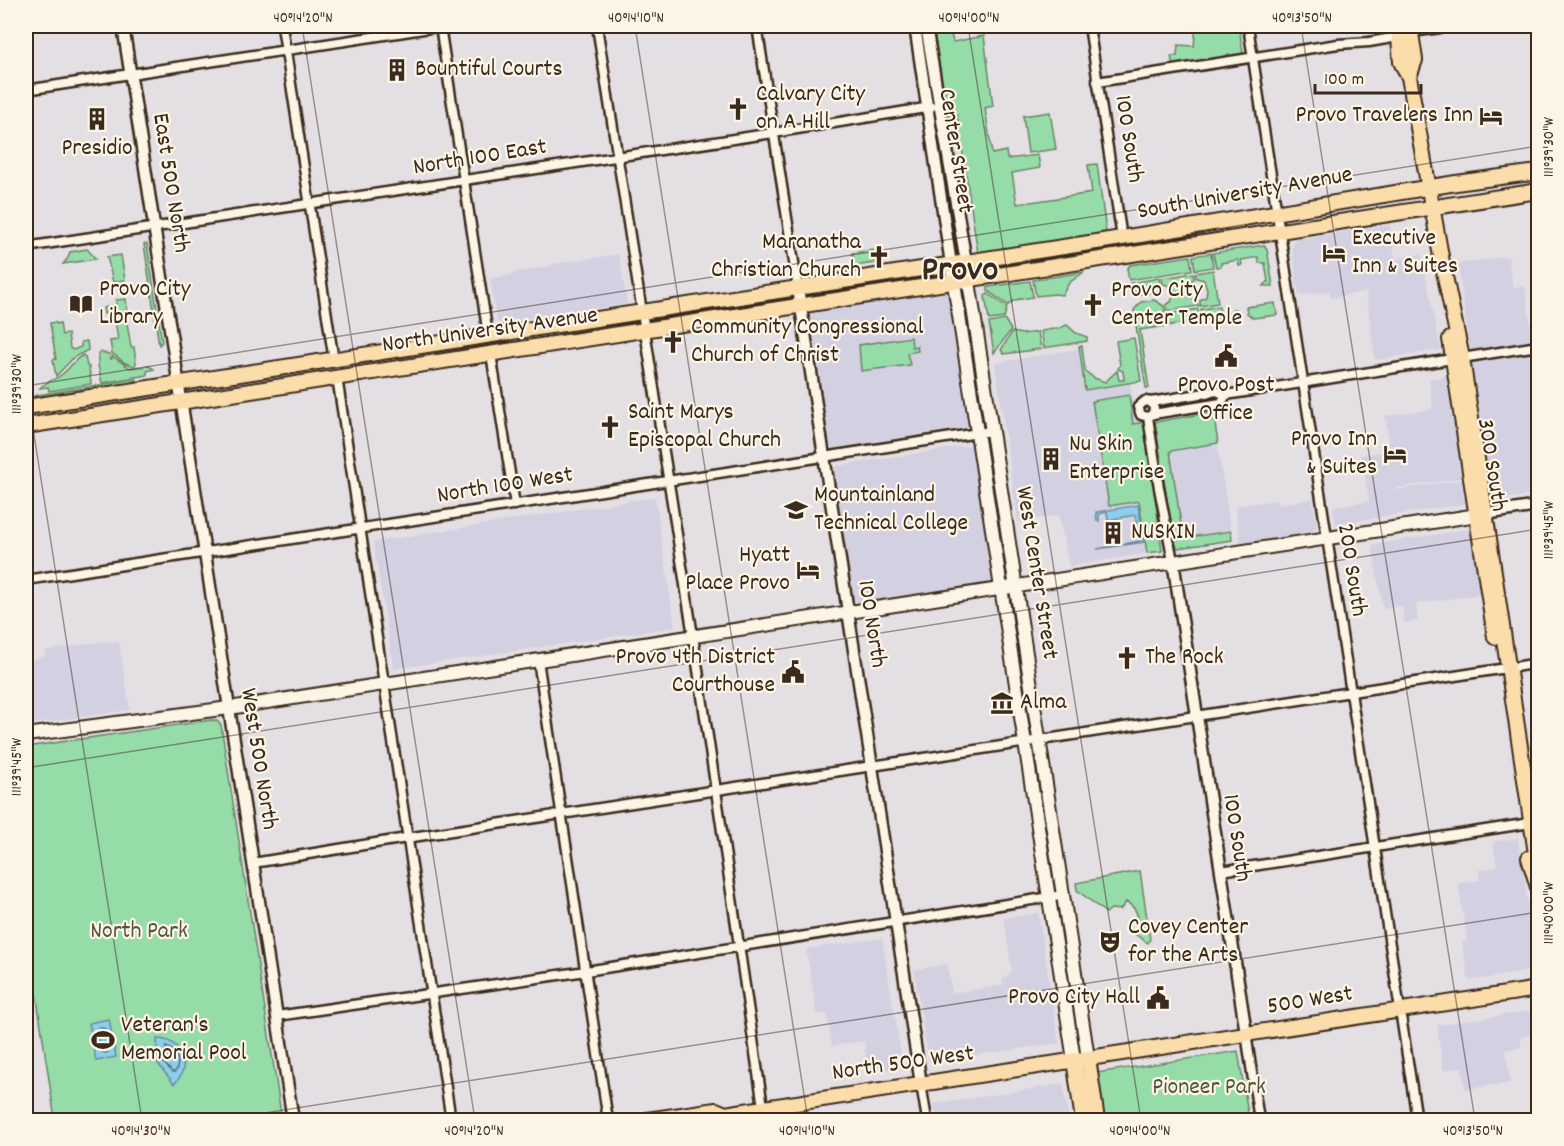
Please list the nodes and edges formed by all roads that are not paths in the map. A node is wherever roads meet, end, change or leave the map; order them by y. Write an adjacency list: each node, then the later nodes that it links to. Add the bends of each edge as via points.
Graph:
1 (123, 26): 14 (street, East 500 North)
2 (282, 26): 12 (street)
3 (441, 26): 12 (street); 22 (street)
4 (597, 26): 20 (street)
5 (757, 26): 19 (street, 100 North)
6 (915, 26): 18 (street, Center Street)
7 (926, 26): 17 (street, Center Street)
8 (1089, 26): 15 (street, 100 South)
9 (1248, 26): 13 (street, 200 South)
10 (1455, 26): 11 (street)
11 (1404, 30): 13 (street, via 1369,42); 23 (main road, 300 South, via 1415,60 1409,77)
12 (285, 49): 14 (street); 25 (street)
13 (1252, 57): 15 (street); 27 (street, 200 South)
14 (131, 74): 16 (street); 28 (street, East 500 North)
15 (1097, 82): 30 (street, 100 South)
16 (26, 90)
17 (940, 105): 18 (street, North 100 East); 32 (street, Center Street)
18 (927, 107): 19 (street, North 100 East); 32 (street, Center Street)
19 (774, 133): 20 (street, North 100 East); 34 (street, 100 North)
20 (619, 156): 22 (street, North 100 East); 36 (street)
21 (1539, 172): 23 (main road, South University Avenue)
22 (464, 180): 25 (street, North 100 East); 38 (street)
23 (1429, 187): 26 (main road, 300 South); 27 (main road, South University Avenue)
24 (1539, 191): 26 (main road, South University Avenue)
25 (310, 203): 28 (street, North 100 East); 42 (street)
26 (1433, 209): 29 (main road, South University Avenue); 41 (main road, 300 South)
27 (1276, 211): 29 (street, 200 South); 30 (main road, South University Avenue)
28 (156, 227): 31 (street, North 100 East); 45 (street, East 500 North)
29 (1279, 233): 33 (main road, South University Avenue); 44 (street, 200 South)
30 (1122, 238): 32 (main road, South University Avenue)
31 (26, 247)
32 (958, 263): 33 (main road, Center Street); 34 (main road, North University Avenue)
33 (961, 282): 35 (main road, North University Avenue); 52 (main road, West Center Street); 53 (main road, West Center Street)
34 (798, 288): 35 (street, 100 North); 36 (main road, North University Avenue)
35 (800, 307): 37 (main road, North University Avenue); 54 (street, 100 North)
36 (642, 312): 37 (street); 38 (main road, North University Avenue)
37 (645, 331): 40 (main road, North University Avenue); 55 (street)
38 (488, 335): 42 (main road, North University Avenue)
39 (1539, 346): 41 (street)
40 (491, 354): 43 (main road, North University Avenue); 56 (street)
41 (1457, 359): 44 (street); 58 (main road, 300 South)
42 (333, 361): 45 (main road, North University Avenue)
43 (337, 377): 48 (main road, North University Avenue); 59 (street)
44 (1303, 382): 46 (street); 60 (street, 200 South)
45 (180, 383): 48 (street, East 500 North); 49 (main road, North University Avenue)
46 (1226, 395): 47 (street, via 1217,391); 50 (street, via 1221,403)
47 (1151, 402): 50 (street, via 1154,408); 50 (street, via 1142,402 1138,407 1141,415)
48 (183, 403): 51 (main road, North University Avenue); 61 (street, West 500 North)
49 (26, 407)
50 (1150, 416): 62 (street)
51 (26, 426)
52 (991, 431): 53 (street, North 100 West); 64 (main road, West Center Street)
53 (978, 434): 54 (street, North 100 West); 65 (main road, West Center Street)
54 (824, 457): 55 (street, North 100 West); 66 (street, 100 North)
55 (669, 480): 56 (street, North 100 West); 67 (street)
56 (515, 505): 59 (street, North 100 West)
57 (1539, 506): 58 (street)
58 (1480, 515): 60 (main road); 70 (main road, 300 South)
59 (360, 529): 61 (street, North 100 West); 71 (street)
60 (1327, 538): 62 (main road); 72 (street, 200 South)
61 (204, 553): 63 (street, North 100 West); 73 (street, West 500 North)
62 (1173, 561): 64 (main road); 74 (street, 100 South)
63 (26, 580)
64 (1015, 587): 65 (main road); 76 (main road, West Center Street)
65 (1001, 589): 66 (main road); 76 (main road, West Center Street)
66 (848, 612): 67 (main road); 77 (street, 100 North)
67 (693, 636): 68 (main road); 78 (street)
68 (538, 660): 71 (main road); 79 (street)
69 (1539, 663): 70 (street)
70 (1505, 668): 72 (street); 80 (main road, 300 South)
71 (384, 682): 73 (main road); 81 (street)
72 (1350, 692): 74 (street); 82 (street, 200 South)
73 (229, 708): 75 (main road); 83 (street, West 500 North)
74 (1196, 716): 76 (street); 85 (street, 100 South)
75 (26, 735)
76 (1032, 742): 77 (street); 87 (main road, West Center Street); 88 (main road, West Center Street)
77 (872, 766): 78 (street); 89 (street, 100 North)
78 (715, 791): 79 (street); 90 (street)
79 (560, 814): 81 (street); 91 (street)
80 (1532, 823): 82 (street); 84 (main road, 300 South); 86 (main road, 300 South, via 1531,868)
81 (408, 837): 83 (street); 93 (street)
82 (1374, 848): 85 (street); 94 (street, 200 South)
83 (253, 863): 95 (street, West 500 North)
84 (1539, 867)
85 (1221, 871): 96 (street, 100 South)
86 (1539, 887)
87 (1063, 895): 88 (street); 97 (main road, West Center Street)
88 (1048, 898): 89 (street); 97 (main road, West Center Street)
89 (896, 923): 90 (street); 98 (street, 100 North)
90 (738, 946): 91 (street); 99 (street)
91 (586, 971): 93 (street); 103 (street)
92 (1539, 989): 94 (main road, 500 West)
93 (431, 992): 95 (street); 102 (street)
94 (1399, 1010): 96 (main road, 500 West); 109 (street, 200 South)
95 (277, 1016): 101 (street, West 500 North)
96 (1246, 1034): 97 (main road, 500 West); 108 (street, 100 South)
97 (1081, 1059): 98 (main road, North 500 West); 106 (main road, West Center Street); 107 (main road, West Center Street)
98 (921, 1084): 99 (main road, North 500 West); 105 (street, 100 North)
99 (764, 1114): 100 (main road, North 500 West)
100 (722, 1117): 104 (main road, North 500 West, via 716,1110)
101 (293, 1120)
102 (451, 1120)
103 (608, 1120)
104 (647, 1120)
105 (927, 1120)
106 (1083, 1120)
107 (1097, 1120)
108 (1259, 1120)
109 (1416, 1120)

